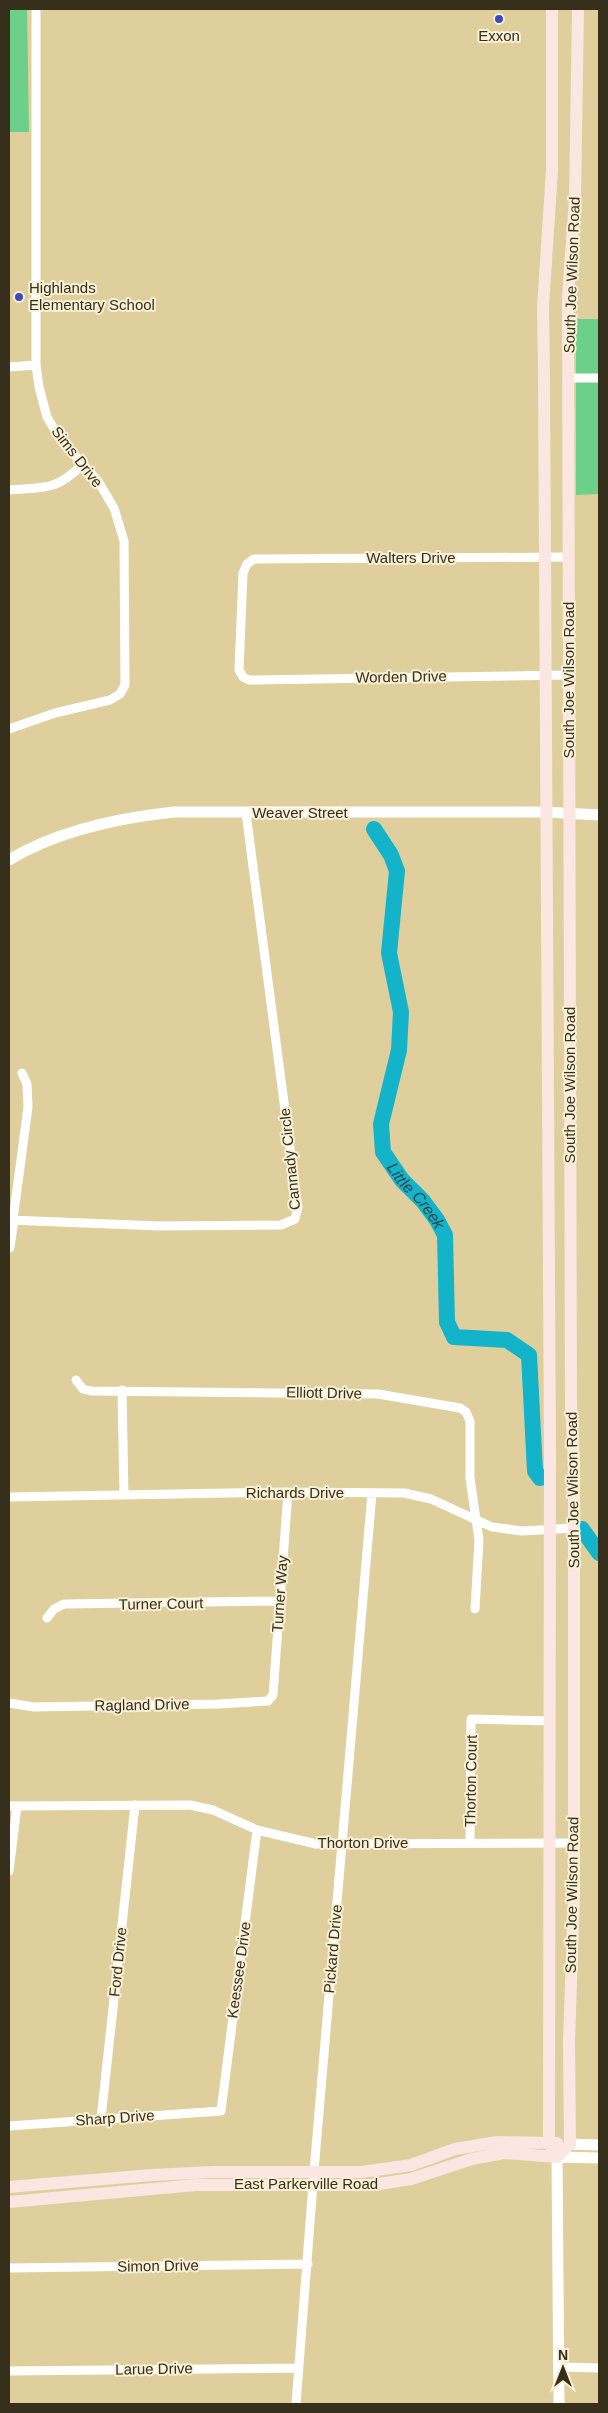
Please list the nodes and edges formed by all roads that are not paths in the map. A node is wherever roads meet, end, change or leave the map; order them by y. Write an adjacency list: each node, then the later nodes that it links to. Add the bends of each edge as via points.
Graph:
1 (36, 9): 4 (street, Sims Drive)
2 (552, 9): 10 (main road, South Joe Wilson Road, via 552,170 544,307)
3 (578, 9): 6 (main road, South Joe Wilson Road, via 576,199 568,297)
4 (36, 365): 5 (street); 8 (street, Sims Drive, via 47,417 60,439)
5 (9, 367)
6 (568, 378): 7 (street); 11 (main road, South Joe Wilson Road)
7 (599, 378)
8 (83, 464): 9 (street, via 67,480 54,487); 15 (street, Sims Drive, via 114,508 124,541 125,685 120,694 110,700)
9 (9, 490)
10 (545, 557): 11 (street, Walters Drive); 12 (street, Walters Drive, via 254,559 243,573); 14 (main road, South Joe Wilson Road)
11 (568, 557): 13 (main road, South Joe Wilson Road)
12 (239, 670): 14 (street, Worden Drive, via 249,680)
13 (568, 675): 14 (street, Worden Drive); 18 (main road, South Joe Wilson Road)
14 (546, 676): 16 (main road, South Joe Wilson Road)
15 (9, 729)
16 (546, 812): 17 (street, Weaver Street); 18 (street, Weaver Street); 31 (main road, South Joe Wilson Road)
17 (246, 813): 20 (street, Weaver Street, via 174,812 135,816 54,839); 22 (street, Cannady Circle, via 298,1208 295,1219 281,1225 160,1226)
18 (569, 813): 19 (street, Weaver Street); 32 (main road, South Joe Wilson Road, via 570,1410)
19 (599, 815)
20 (9, 860)
21 (22, 1073): 22 (street, via 27,1084 28,1107)
22 (11, 1220): 23 (street)
23 (9, 1247)
24 (76, 1380): 25 (street, Elliott Drive, via 82,1389 90,1391)
25 (122, 1390): 28 (street); 30 (street, Elliott Drive, via 378,1394 460,1408 470,1421 470,1478)
26 (288, 1492): 27 (street, Richards Drive); 28 (street, Richards Drive); 33 (street, Turner Way)
27 (372, 1493): 30 (street, Richards Drive, via 431,1499); 45 (street, Pickard Drive)
28 (124, 1495): 29 (street, Richards Drive)
29 (9, 1497)
30 (477, 1520): 31 (street, Richards Drive, via 507,1529); 34 (street, Elliott Drive)
31 (550, 1528): 32 (street, Richards Drive); 38 (main road, South Joe Wilson Road)
32 (575, 1528): 44 (main road, South Joe Wilson Road)
33 (280, 1601): 35 (street, Turner Court, via 64,1604); 36 (street, Turner Way)
34 (475, 1610)
35 (47, 1618)
36 (273, 1695): 37 (street, Ragland Drive, via 262,1702 218,1704 34,1706)
37 (9, 1703)
38 (550, 1720): 42 (street, Thorton Court, via 471,1719); 43 (main road, South Joe Wilson Road)
39 (135, 1805): 40 (street, Thorton Drive); 41 (street, Thorton Drive, via 190,1805 213,1810); 48 (street, Ford Drive)
40 (13, 1806): 46 (street)
41 (258, 1830): 45 (street, Thorton Drive, via 316,1844); 47 (street, Keessee Drive)
42 (470, 1842): 43 (street, Thorton Drive); 45 (street, Thorton Drive)
43 (550, 1842): 44 (street, Thorton Drive); 50 (main road, South Joe Wilson Road)
44 (574, 1842): 51 (main road, South Joe Wilson Road)
45 (341, 1843): 55 (street, Pickard Drive)
46 (9, 1871)
47 (221, 2111): 48 (street, Sharp Drive)
48 (101, 2119): 49 (street, Sharp Drive)
49 (9, 2126)
50 (548, 2143): 51 (main road, East Parkerville Road); 53 (main road); 55 (main road, East Parkerville Road, via 497,2142 455,2149 411,2165 369,2171)
51 (570, 2144): 52 (street, East Parkerville Road); 53 (main road)
52 (599, 2146)
53 (557, 2157): 54 (street, East Parkerville Road); 56 (main road, East Parkerville Road, via 504,2153 472,2159 411,2179 373,2185); 61 (street)
54 (599, 2158)
55 (314, 2171): 56 (street, Pickard Drive); 57 (main road, East Parkerville Road, via 152,2175)
56 (313, 2185): 58 (main road, East Parkerville Road, via 196,2185); 59 (street, Pickard Drive)
57 (9, 2187)
58 (9, 2202)
59 (308, 2264): 60 (street, Simon Drive); 62 (street, Pickard Drive)
60 (9, 2268)
61 (559, 2367): 63 (street); 66 (street)
62 (298, 2368): 64 (street, Larue Drive); 65 (street, Pickard Drive)
63 (599, 2368)
64 (9, 2371)
65 (296, 2404)
66 (559, 2404)

